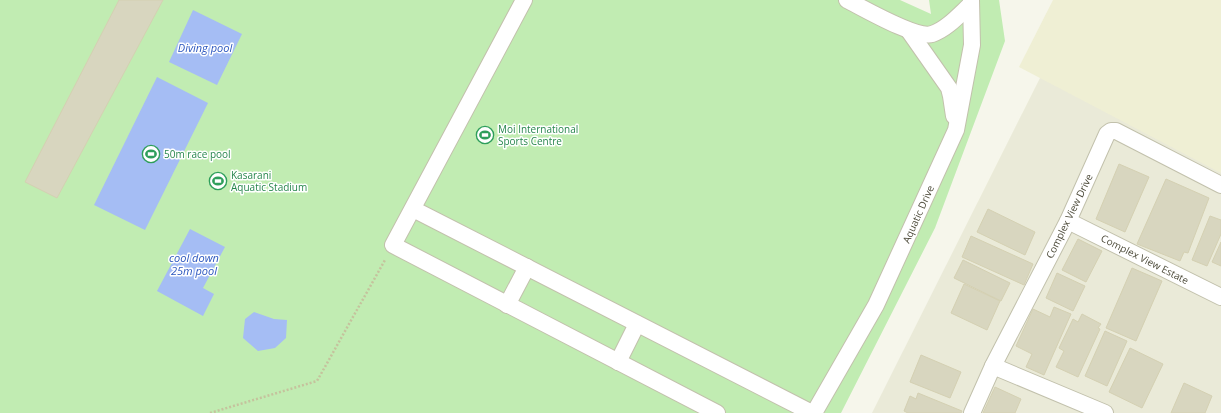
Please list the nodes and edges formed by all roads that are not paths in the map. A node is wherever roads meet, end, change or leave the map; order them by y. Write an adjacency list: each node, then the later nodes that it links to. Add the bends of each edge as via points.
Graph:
1 (524, 0): 7 (street)
2 (846, 0): 4 (street)
3 (971, 2): 4 (street, via 934,34); 5 (street, Aquatic Drive, via 972,45)
4 (908, 31): 5 (street, via 948,88)
5 (956, 130): 16 (street, Aquatic Drive, via 876,305)
6 (1221, 185): 8 (street, Complex View Drive, via 1116,131 1111,131 1107,134)
7 (413, 209): 9 (street); 11 (street, via 393,246)
8 (1068, 221): 10 (street, Complex View Estate); 14 (street, Complex View Drive)
9 (527, 267): 11 (street); 12 (street)
10 (1221, 297)
11 (507, 305): 13 (street)
12 (637, 324): 13 (street); 16 (street)
13 (618, 362): 15 (street)
14 (993, 366): 17 (street, Complex View Drive); 18 (street)
15 (717, 413)
16 (813, 413)
17 (972, 413)
18 (1105, 413)

